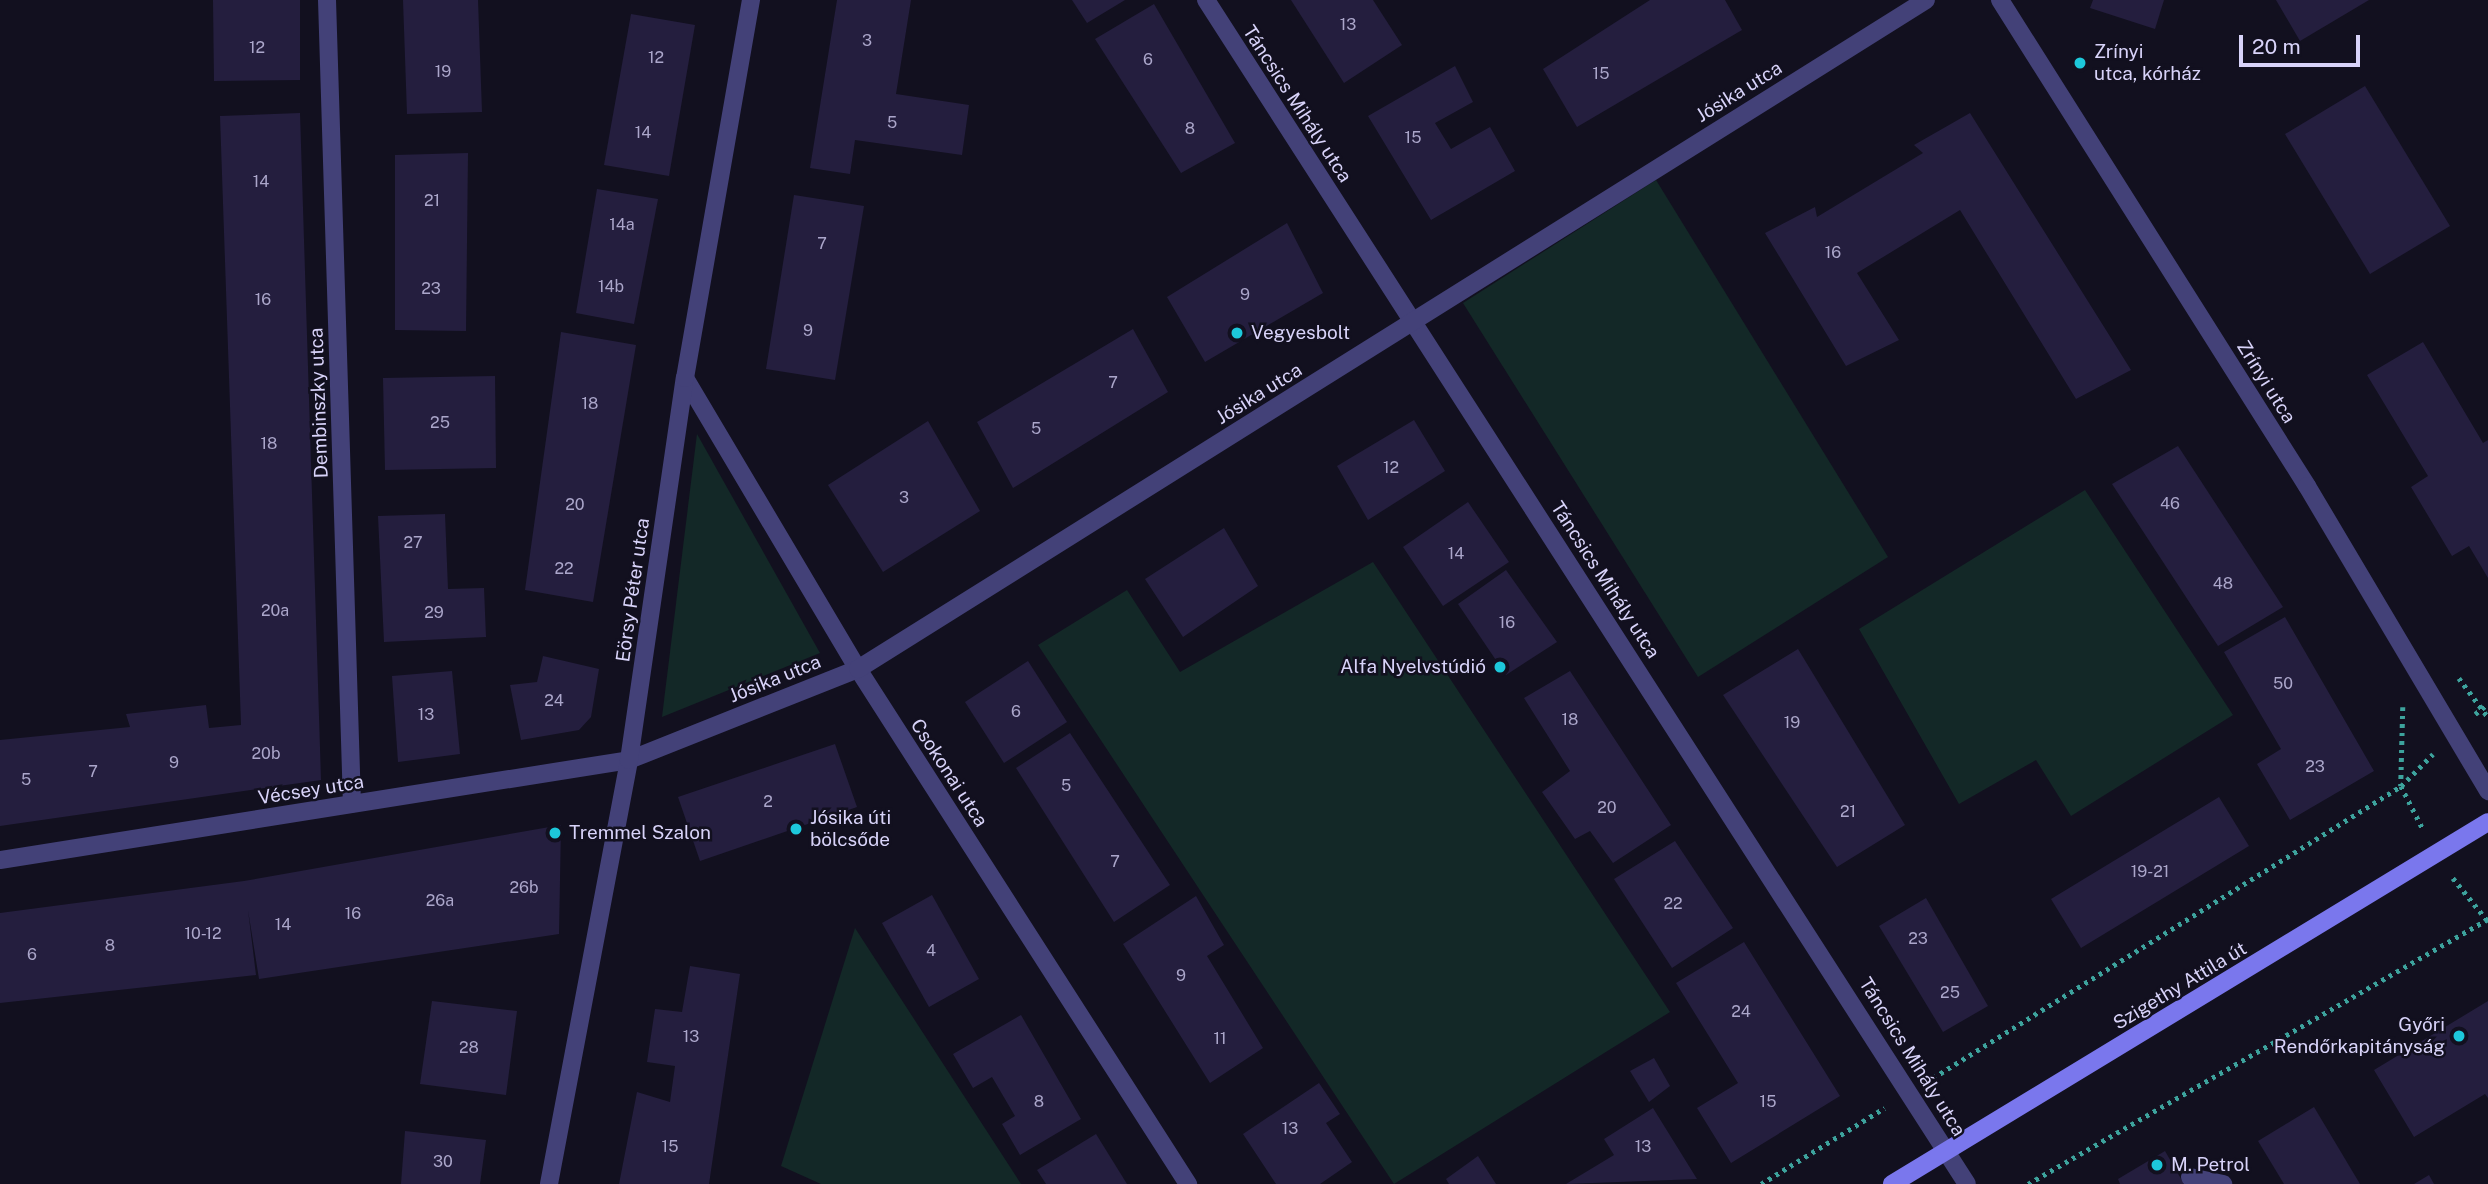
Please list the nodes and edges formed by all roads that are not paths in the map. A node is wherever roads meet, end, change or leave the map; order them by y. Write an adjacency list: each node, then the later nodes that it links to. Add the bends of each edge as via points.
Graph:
1 (327, 0): 11 (street, Dembinszky utca)
2 (751, 0): 7 (street, Eörsy Péter utca)
3 (1206, 0): 6 (street, Táncsics Mihály utca)
4 (1926, 0): 6 (street, Jósika utca)
5 (2000, 0): 10 (street, Zrínyi utca)
6 (1413, 322): 8 (street, Jósika utca); 14 (street, Táncsics Mihály utca)
7 (685, 378): 8 (street, Csokonai utca); 9 (street, Eörsy Péter utca)
8 (858, 669): 9 (street, Jósika utca); 17 (street, Csokonai utca)
9 (629, 760): 11 (street, Vécsey utca); 16 (street, Eörsy Péter utca)
10 (2488, 791)
11 (352, 804): 13 (street, Vécsey utca)
12 (2488, 822): 14 (street, Szigethy Attila út)
13 (0, 860)
14 (1946, 1150): 18 (street, Szigethy Attila út); 19 (street, Táncsics Mihály utca)
15 (2190, 1177): 20 (street)
16 (549, 1184)
17 (1188, 1184)
18 (1892, 1184)
19 (1967, 1184)
20 (2222, 1184)

